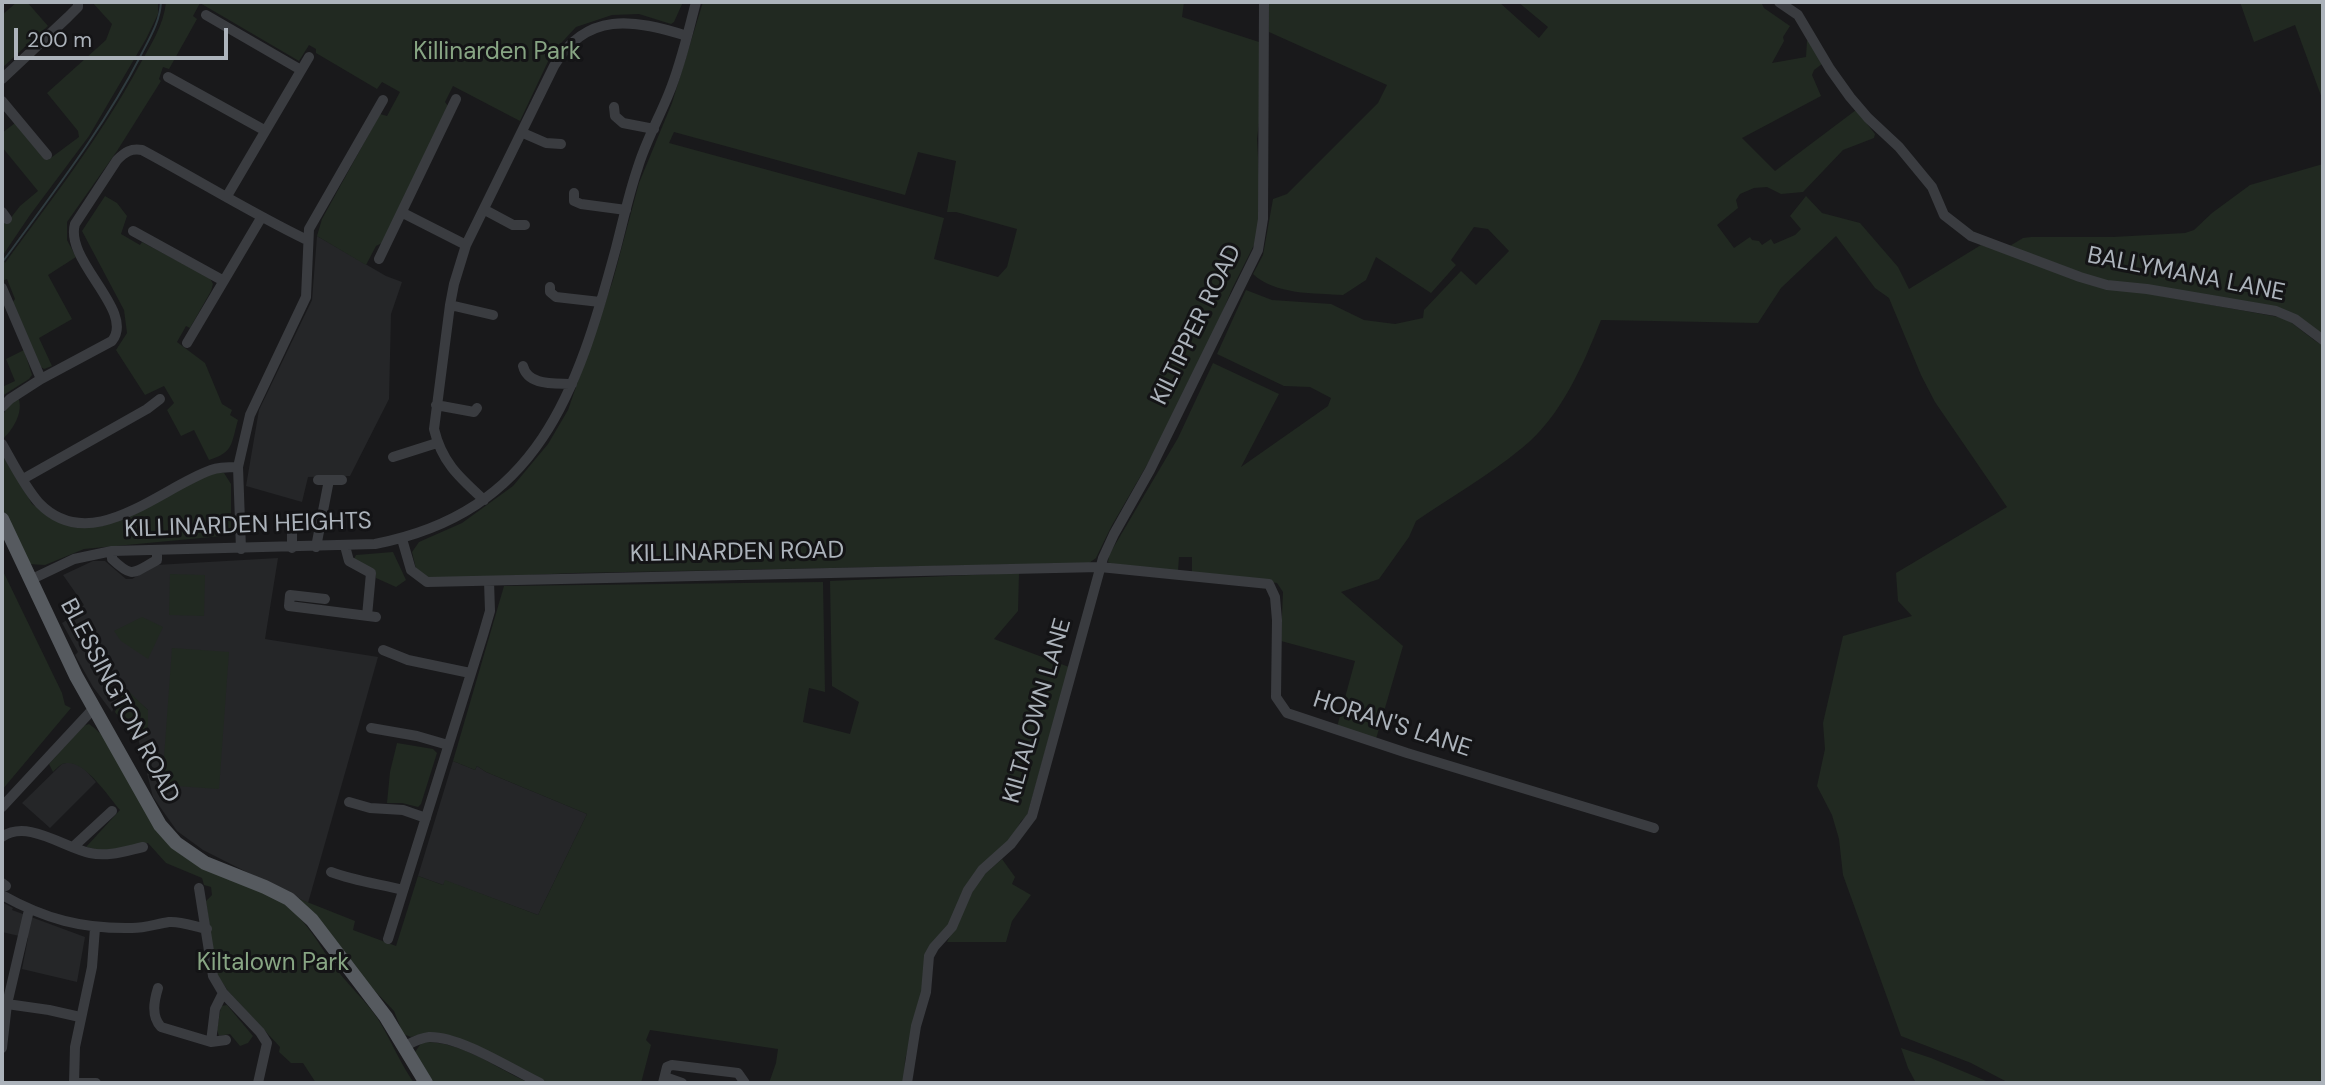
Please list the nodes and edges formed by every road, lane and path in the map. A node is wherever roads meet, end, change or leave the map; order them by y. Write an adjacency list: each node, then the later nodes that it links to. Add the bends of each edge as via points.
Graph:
1 (78, 2): 10 (street, via 78,7)
2 (696, 2): 6 (street, KILLINARDEN HEIGHTS)
3 (1264, 2): 62 (street, KILTIPPER ROAD, via 1263,219 1258,250)
4 (1779, 2): 37 (street, BALLYMANA LANE, via 1798,15 1855,103 1932,187 1944,215 1970,236 2107,285 2276,311)
5 (206, 15): 8 (street)
6 (687, 36): 15 (street, KILLINARDEN HEIGHTS); 17 (street, via 622,22 586,32 560,56)
7 (309, 57): 8 (street)
8 (301, 70): 16 (street)
9 (168, 77): 16 (street)
10 (2, 79)
11 (456, 99): 24 (street)
12 (383, 100): 28 (street, via 321,205)
13 (2, 101): 19 (street)
14 (614, 107): 15 (street, via 615,116 623,123)
15 (653, 129): 22 (street, KILLINARDEN HEIGHTS)
16 (264, 130): 21 (street)
17 (523, 133): 18 (street); 23 (street)
18 (561, 144)
19 (47, 155)
20 (574, 193): 22 (street, via 574,201 581,204)
21 (227, 196): 25 (street); 40 (street, via 142,150 125,152 75,224 73,239 117,318 116,336)
22 (626, 210): 34 (street, KILLINARDEN HEIGHTS)
23 (485, 211): 26 (street, via 513,225); 29 (street)
24 (402, 213): 29 (street); 30 (street)
25 (261, 218): 28 (street); 31 (street)
26 (525, 225)
27 (133, 231): 31 (street)
28 (307, 240): 49 (street, via 306,297 250,415)
29 (466, 244): 35 (street)
30 (379, 259)
31 (222, 279): 38 (street)
32 (550, 287): 34 (street, via 556,297)
33 (2, 288): 40 (street)
34 (600, 302): 41 (street, KILLINARDEN HEIGHTS)
35 (450, 306): 36 (street); 43 (street)
36 (494, 315)
37 (2323, 340)
38 (187, 342)
39 (523, 366): 41 (street, via 533,380)
40 (41, 379): 44 (street)
41 (572, 384): 52 (street, KILLINARDEN HEIGHTS, via 532,454)
42 (160, 399): 50 (street)
43 (436, 405): 45 (street, via 474,412); 46 (street)
44 (2, 407)
45 (477, 408)
46 (437, 443): 48 (street); 52 (street, via 451,469)
47 (2, 444): 50 (street)
48 (393, 457)
49 (238, 467): 50 (street, via 211,470 113,520 89,524 51,513); 59 (street)
50 (23, 479)
51 (342, 480): 57 (street, via 323,480)
52 (484, 500): 55 (street, KILLINARDEN HEIGHTS, via 439,527)
53 (2, 519): 63 (main road, BLESSINGTON ROAD)
54 (292, 528): 58 (street)
55 (402, 539): 56 (street, KILLINARDEN HEIGHTS); 64 (street, KILLINARDEN ROAD, via 411,570 427,582)
56 (345, 546): 57 (street, KILLINARDEN HEIGHTS); 65 (street, via 349,561 371,573 371,616 289,606 290,595)
57 (316, 547): 58 (street, KILLINARDEN HEIGHTS)
58 (292, 548): 59 (street, KILLINARDEN HEIGHTS)
59 (241, 549): 60 (street, KILLINARDEN HEIGHTS)
60 (157, 550): 61 (street, KILLINARDEN HEIGHTS); 61 (street, via 157,560 134,573 112,559)
61 (112, 551): 63 (street, KILLINARDEN HEIGHTS, via 74,559)
62 (1100, 566): 64 (street, KILLINARDEN ROAD); 75 (street, HORAN'S LANE, via 1269,584 1277,621 1276,697 1287,713); 103 (street, KILTALOWN LANE, via 1032,816 1012,844 982,870 952,927 929,956)
63 (30, 580): 68 (main road, BLESSINGTON ROAD)
64 (489, 581): 67 (street, via 489,611)
65 (325, 599)
66 (383, 650): 67 (street)
67 (470, 673): 70 (street)
68 (94, 708): 72 (street); 93 (main road, BLESSINGTON ROAD, via 160,825 176,843 205,863 289,899 312,920 386,1017)
69 (371, 729): 70 (street)
70 (448, 745): 74 (street)
71 (349, 802): 74 (street)
72 (2, 807)
73 (112, 811): 77 (street)
74 (426, 818): 82 (street)
75 (1654, 828)
76 (4, 831): 77 (street, via 36,834)
77 (73, 847): 78 (street, via 108,855)
78 (143, 847)
79 (331, 872): 82 (street)
80 (3, 888): 83 (street)
81 (199, 888): 85 (street)
82 (403, 890): 86 (street)
83 (29, 910): 84 (street); 89 (street)
84 (95, 928): 85 (street, via 148,928 171,922); 90 (street, via 92,967)
85 (207, 929): 88 (street, via 213,976)
86 (388, 939)
87 (158, 988): 92 (street, via 157,1023)
88 (223, 993): 92 (street, via 215,1009); 98 (street, via 267,1043)
89 (7, 1004): 90 (street); 94 (street)
90 (80, 1017): 96 (street)
91 (226, 1040): 92 (street)
92 (211, 1042)
93 (403, 1047): 99 (main road, BLESSINGTON ROAD); 100 (street, via 431,1037 460,1043)
94 (2, 1048)
95 (664, 1080): 101 (street); 102 (street, via 672,1065 738,1073)
96 (75, 1083): 97 (street)
97 (96, 1083)
98 (258, 1083)
99 (426, 1083)
100 (540, 1083)
101 (682, 1083)
102 (745, 1083)
103 (907, 1083)

